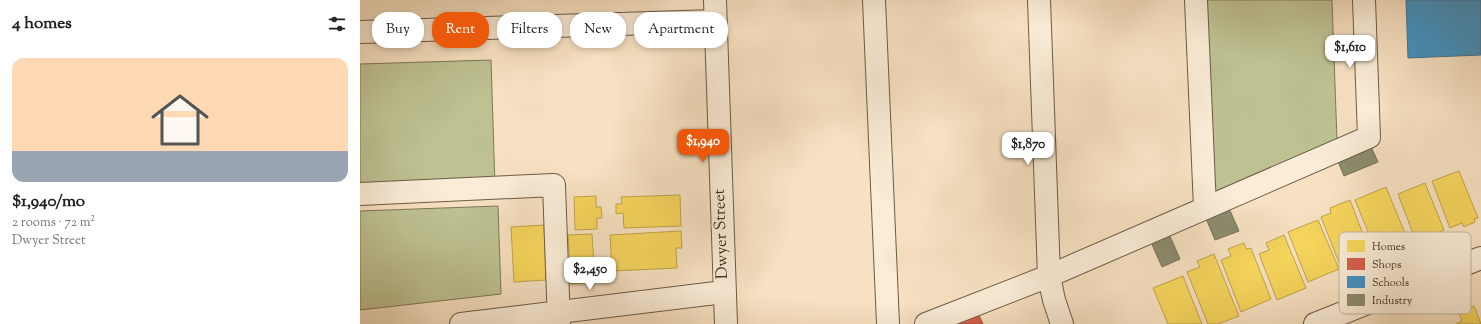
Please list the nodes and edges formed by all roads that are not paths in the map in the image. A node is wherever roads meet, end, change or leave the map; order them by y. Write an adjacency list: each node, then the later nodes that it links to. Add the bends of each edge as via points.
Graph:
1 (715, 0): 6 (street, Dwyer Street)
2 (874, 0): 20 (street)
3 (1039, 0): 14 (street)
4 (1196, 0): 11 (street)
5 (1364, 0): 11 (street, via 1369,136)
6 (715, 12)
7 (634, 24): 8 (street)
8 (360, 32)
9 (716, 48): 15 (street, Dwyer Street)
10 (360, 194): 17 (street, via 554,185)
11 (1205, 208): 14 (street)
12 (1481, 258): 13 (street)
13 (1471, 262)
14 (1049, 276): 21 (street); 22 (street)
15 (724, 292): 17 (street); 19 (street, Dwyer Street)
16 (1340, 314): 23 (street)
17 (559, 318): 18 (street)
18 (461, 324)
19 (726, 324)
20 (888, 324)
21 (926, 324)
22 (1062, 324)
23 (1315, 324)

